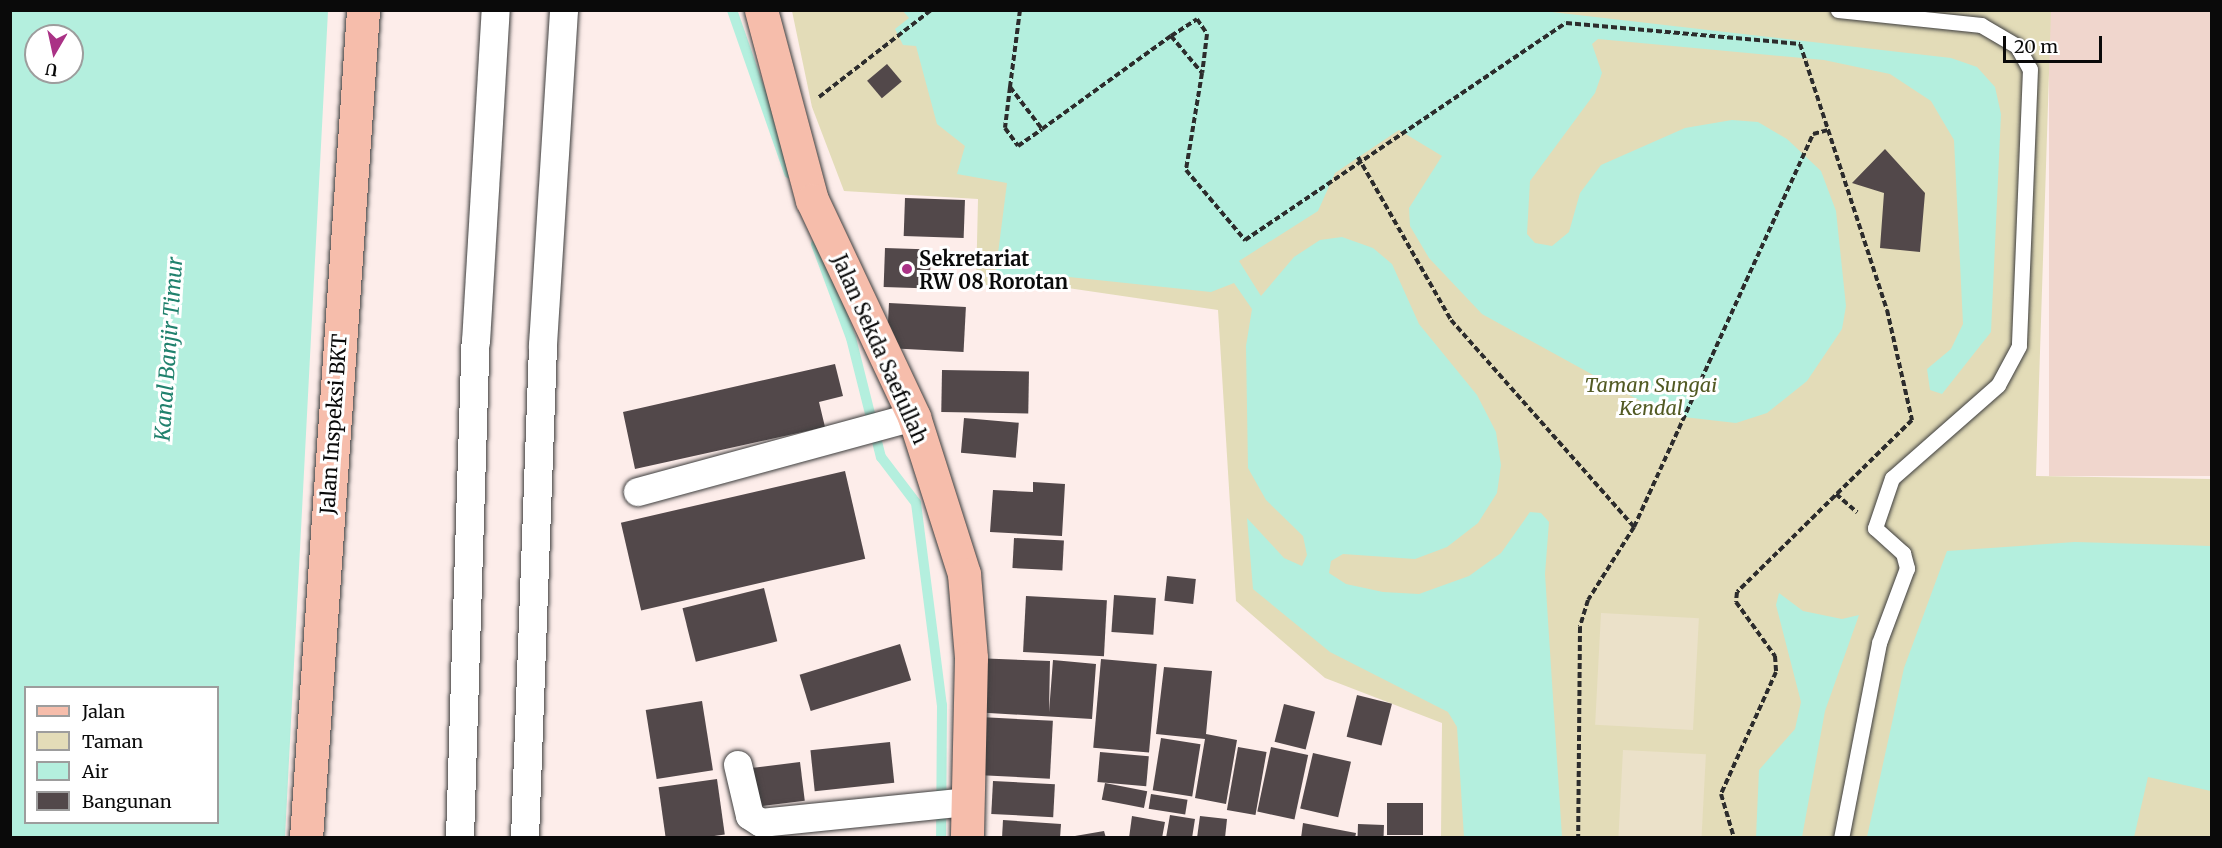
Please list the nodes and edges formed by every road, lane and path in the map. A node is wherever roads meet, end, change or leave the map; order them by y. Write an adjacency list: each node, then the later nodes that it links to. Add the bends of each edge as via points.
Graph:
1 (363, 10): 21 (street, Jalan Inspeksi BKT)
2 (495, 10): 22 (street, via 476,342)
3 (564, 10): 23 (street, via 543,345)
4 (760, 10): 11 (street, Jalan Sekda Saefullah)
5 (931, 10): 11 (path)
6 (1020, 10): 10 (path)
7 (1838, 10): 27 (lane, via 1981,25 2017,46 2030,69 2019,346 1998,385 1892,478 1875,528 1903,553 1907,568 1879,643)
8 (1171, 36): 9 (path); 9 (path, via 1197,19 1207,34); 12 (path)
9 (1202, 73): 15 (path, via 1186,170 1245,240)
10 (1010, 87): 12 (path); 12 (path, via 1005,128 1018,146)
11 (788, 122): 16 (street, Jalan Sekda Saefullah, via 812,200)
12 (1042, 129)
13 (1828, 130): 15 (path, via 1800,44 1566,23); 18 (path, via 1813,134); 26 (path, via 1887,310 1912,420 1737,592 1736,602 1775,656 1776,672 1722,794)
14 (1358, 158): 15 (path)
15 (1360, 163): 18 (path, via 1451,321)
16 (914, 417): 17 (street); 20 (street, Jalan Sekda Saefullah, via 964,574 971,658)
17 (638, 492)
18 (1634, 527): 25 (path, via 1588,600 1580,627)
19 (738, 765): 20 (street, via 750,816 761,823)
20 (952, 802): 24 (street, Jalan Sekda Saefullah)
21 (306, 837)
22 (460, 837)
23 (525, 837)
24 (967, 837)
25 (1578, 837)
26 (1734, 837)
27 (1840, 837)

